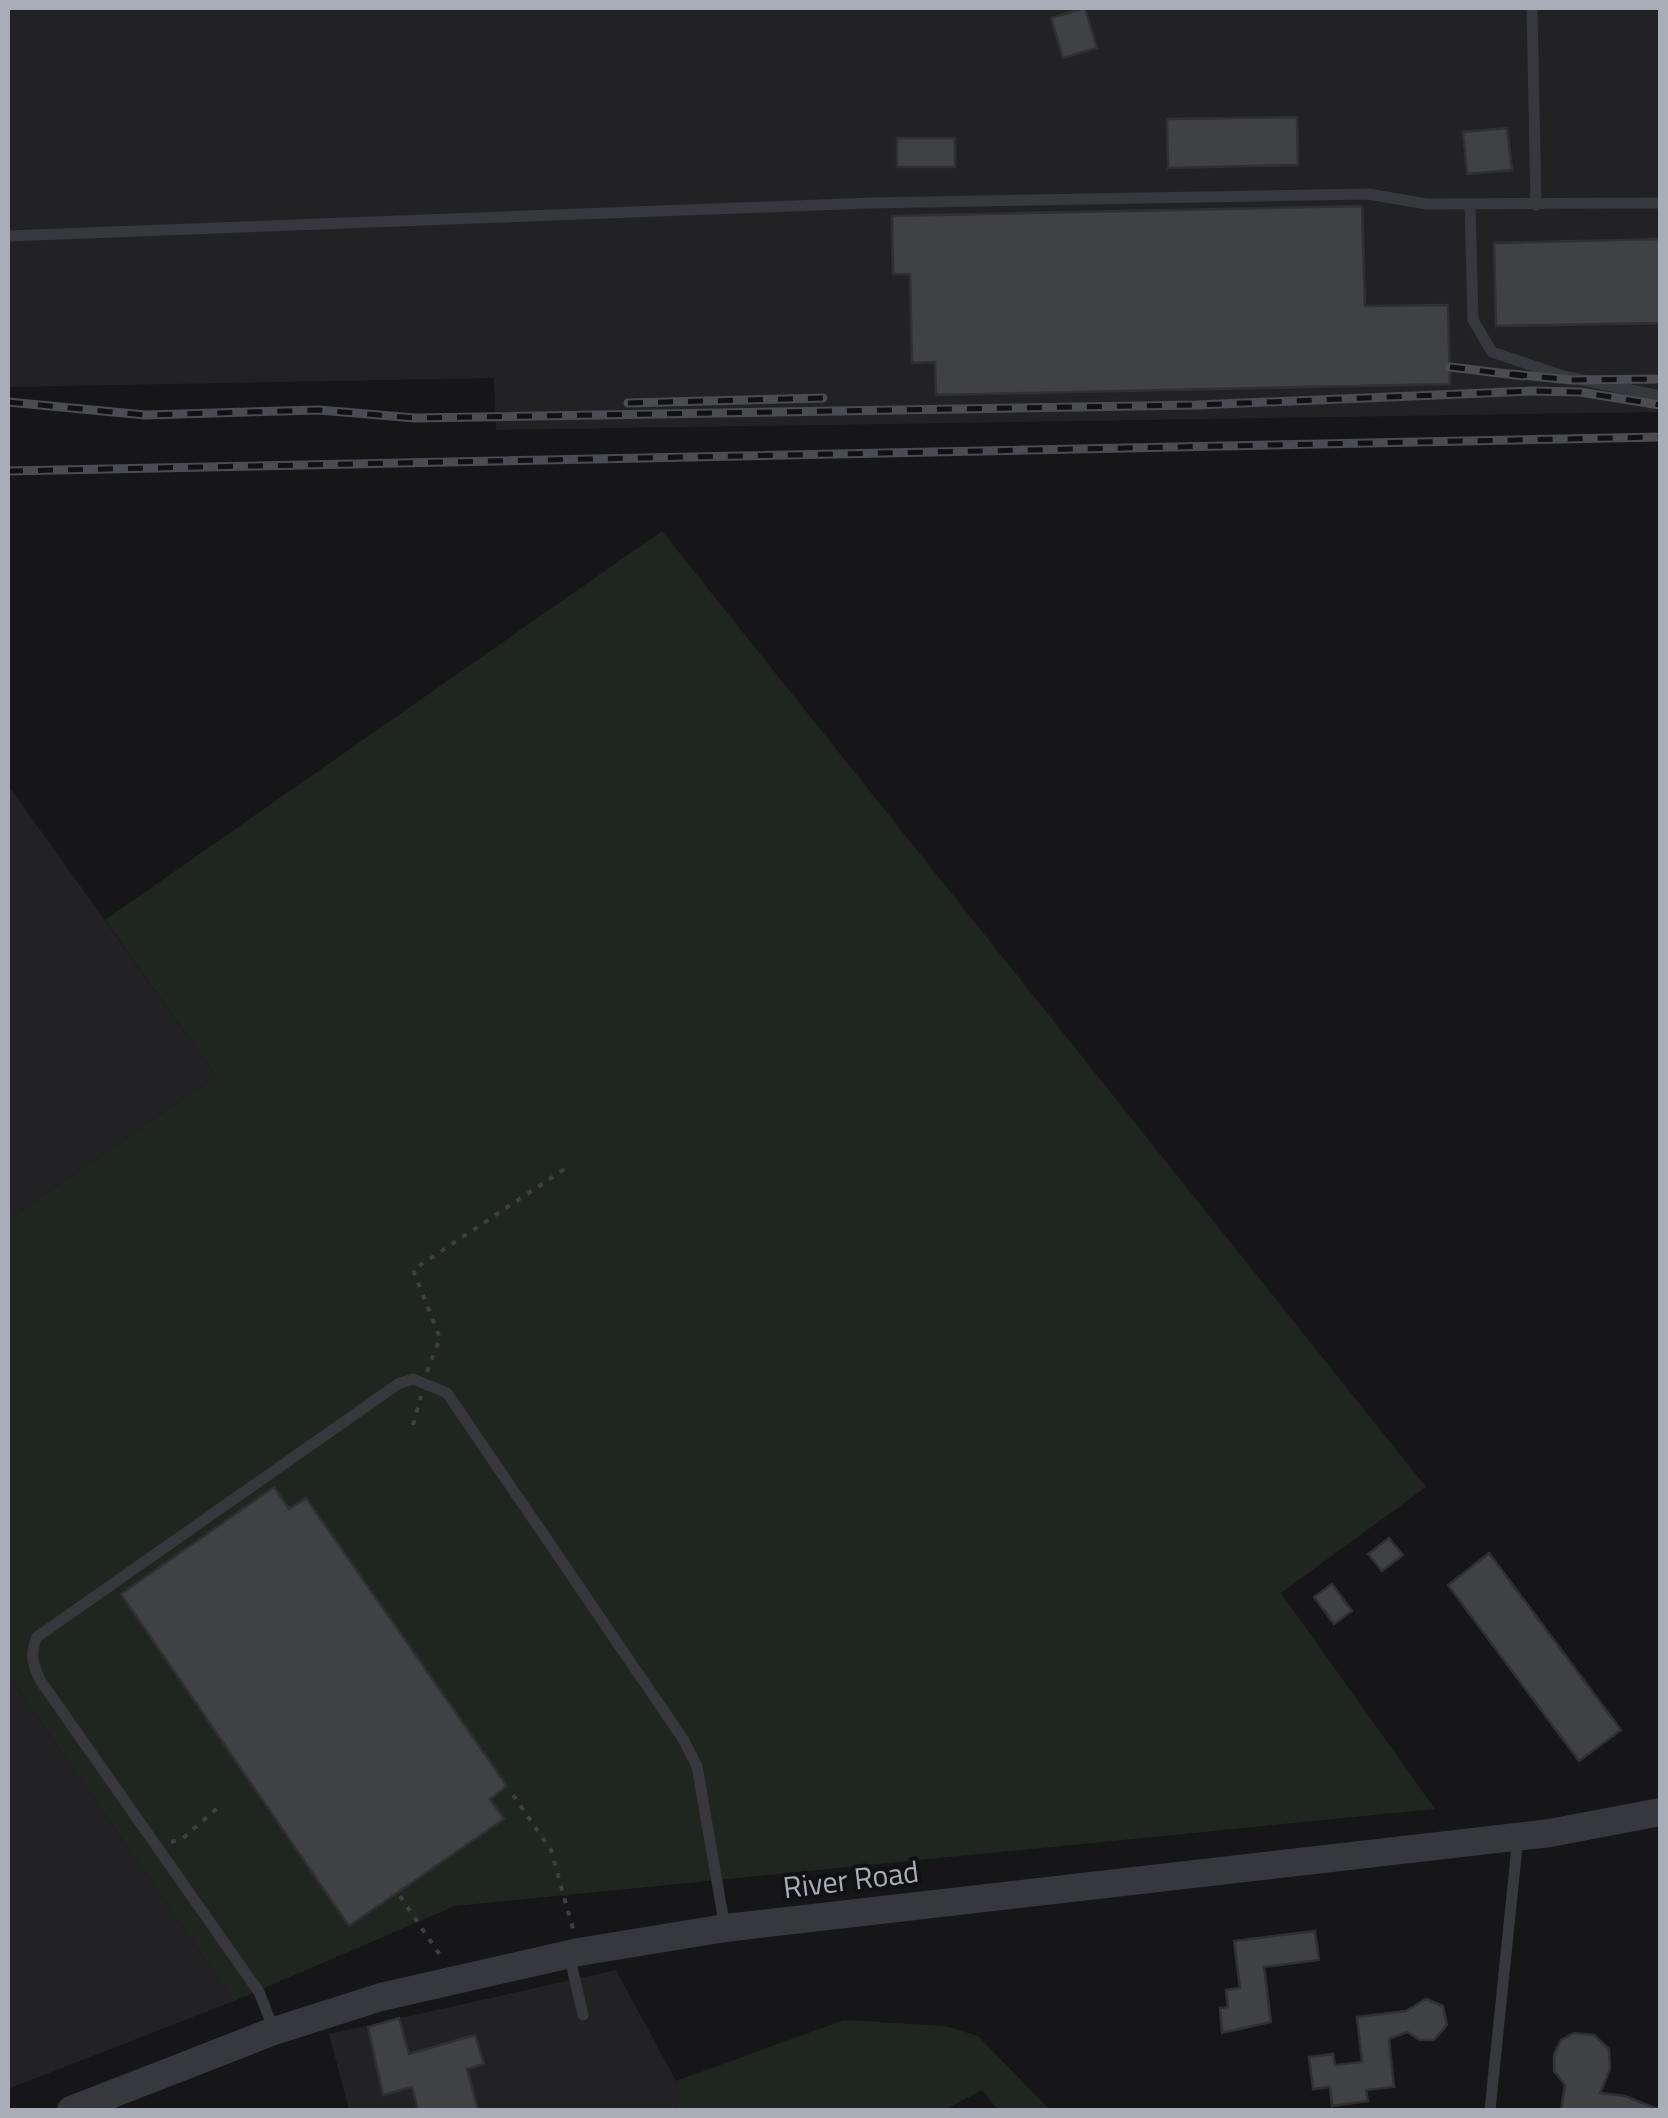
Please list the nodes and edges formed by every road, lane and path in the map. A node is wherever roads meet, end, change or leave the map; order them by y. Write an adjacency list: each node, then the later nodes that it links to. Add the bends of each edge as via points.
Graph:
1 (1532, 8): 4 (lane)
2 (1660, 203): 4 (lane)
3 (1470, 204): 4 (lane); 5 (lane, via 1368,194 890,202); 6 (lane, via 1473,320 1492,352 1563,376)
4 (1536, 205)
5 (8, 236)
6 (1660, 396)
7 (566, 1168): 8 (path, via 412,1270 440,1338)
8 (424, 1380): 9 (path); 14 (lane, via 398,1384 37,1636 32,1664 40,1680); 16 (lane, via 447,1393 683,1739 697,1766)
9 (413, 1425)
10 (513, 1795): 17 (path, via 551,1850)
11 (221, 1805): 14 (path, via 183,1838)
12 (1660, 1812): 13 (street, River Road)
13 (1519, 1835): 16 (street, River Road); 22 (lane)
14 (157, 1846): 20 (lane, via 259,1992)
15 (400, 1896): 18 (path)
16 (725, 1928): 17 (street, River Road)
17 (574, 1954): 18 (street, River Road); 19 (lane)
18 (455, 1977): 20 (street, River Road)
19 (583, 2016)
20 (274, 2031): 21 (street, River Road)
21 (71, 2110)
22 (1490, 2110)

